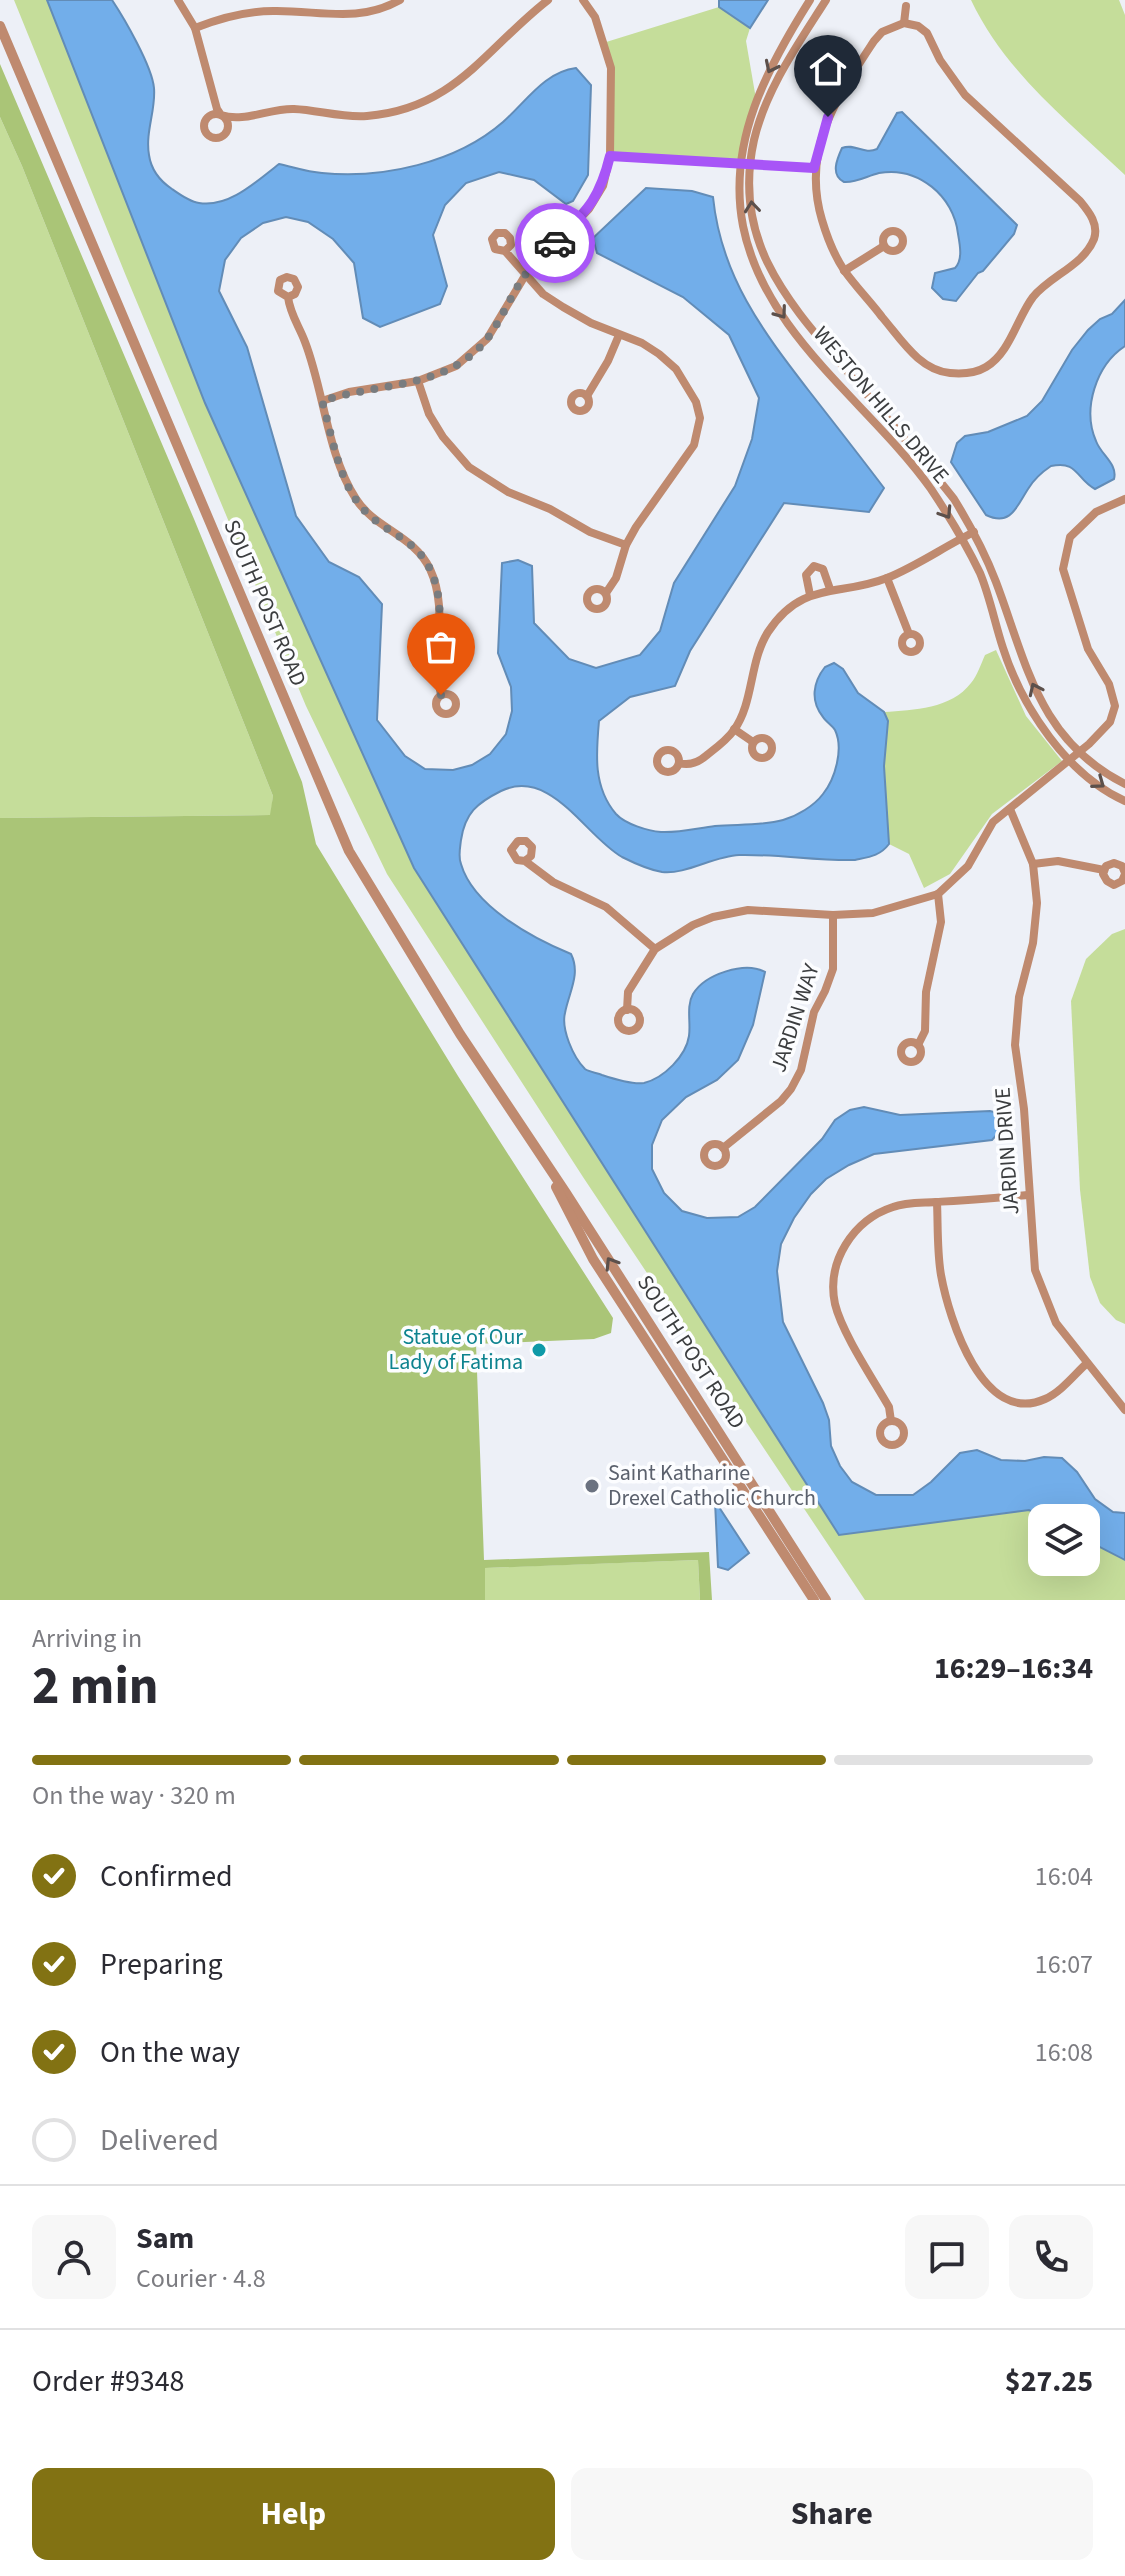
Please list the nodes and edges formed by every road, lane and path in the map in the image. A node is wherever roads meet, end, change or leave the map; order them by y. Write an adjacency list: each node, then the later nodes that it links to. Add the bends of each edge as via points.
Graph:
1 (178, 0): 10 (street)
2 (400, 0): 10 (street, via 359,14 270,11)
3 (548, 0): 10 (street, via 471,73 437,96 400,111 366,116 290,109 221,115)
4 (583, 0): 11 (street, via 595,17 611,68)
5 (810, 0): 12 (street, WESTON HILLS DRIVE, one-way to 12, via 756,99)
6 (826, 0): 13 (street, WESTON HILLS DRIVE, via 786,62 754,140)
7 (906, 6): 8 (street)
8 (904, 23): 14 (street, via 882,32 843,88 828,117); 17 (street, via 927,33 965,95 1080,201 1096,231 1085,254 1034,296 1000,354 985,368 968,373 935,369 918,359)
9 (0, 26): 56 (street, SOUTH POST ROAD, via 349,851)
10 (195, 28)
11 (610, 156): 12 (street); 18 (street, via 603,186 589,209)
12 (741, 163): 13 (street); 26 (street, WESTON HILLS DRIVE, one-way to 26, via 743,226 775,306 929,487)
13 (752, 165): 14 (street); 25 (street, WESTON HILLS DRIVE, one-way to 13, via 924,461 785,297 764,258 754,223)
14 (814, 168): 17 (street, via 824,228)
15 (884, 246): 17 (street)
16 (505, 251): 18 (street)
17 (844, 271)
18 (526, 274): 20 (street, via 543,294); 21 (street, via 475,352)
19 (288, 297): 23 (street)
20 (619, 335): 22 (street); 27 (street, via 642,343 676,369 700,418 694,445)
21 (418, 381): 23 (street); 27 (street, via 429,414 469,467 508,492)
22 (587, 396)
23 (322, 401): 35 (street, via 343,474 356,499 369,515 417,548 430,568 441,611)
24 (1125, 499): 34 (street, via 1096,512 1070,537 1063,569 1088,649)
25 (974, 532): 26 (street); 40 (street, WESTON HILLS DRIVE, one-way to 25, via 1047,714 1034,689)
26 (961, 538): 28 (street); 41 (street, WESTON HILLS DRIVE, via 981,575 1004,650 1031,711)
27 (626, 545): 30 (street)
28 (887, 578): 29 (street); 32 (street)
29 (830, 589): 31 (street); 31 (street, via 823,569 814,566 806,575)
30 (606, 593)
31 (810, 595): 38 (street, via 783,613 768,633)
32 (909, 634)
33 (1123, 691): 34 (street)
34 (1112, 692): 37 (street)
35 (441, 695)
36 (1125, 710): 37 (street)
37 (1114, 712): 40 (street)
38 (734, 729): 39 (street); 42 (street, via 702,760)
39 (753, 742)
40 (1080, 753): 41 (street); 43 (street, WESTON HILLS DRIVE)
41 (1071, 760): 44 (street, WESTON HILLS DRIVE, one-way to 44); 45 (street)
42 (679, 763)
43 (1125, 784)
44 (1125, 801)
45 (1010, 809): 47 (street, JARDIN DRIVE); 50 (street, via 983,835 968,866)
46 (525, 861): 52 (street, via 553,882 606,907)
47 (1033, 864): 48 (street, via 1058,861); 57 (street, JARDIN DRIVE, via 1037,903 1015,1045)
48 (1104, 870): 49 (street, via 1114,863); 49 (street, via 1110,884 1119,884)
49 (1125, 874)
50 (938, 894): 51 (street, via 873,913); 54 (street, via 941,922 926,992 925,1031)
51 (833, 915): 52 (street, via 734,911 693,925); 55 (street, JARDIN WAY, via 833,969 814,1012 801,1070 781,1101)
52 (655, 949): 53 (street, via 628,992)
53 (627, 1010)
54 (918, 1045)
55 (723, 1148)
56 (547, 1167): 59 (street, SOUTH POST ROAD, one-way to 56); 60 (street, SOUTH POST ROAD, via 593,1259)
57 (1028, 1195): 58 (street); 61 (street, JARDIN DRIVE, via 1039,1282 1056,1323)
58 (937, 1202): 61 (street, via 941,1275 953,1322 990,1389 1015,1402 1044,1399); 63 (street, via 895,1206 871,1217 841,1249 833,1277 841,1323 889,1407)
59 (668, 1353): 60 (street); 65 (street, SOUTH POST ROAD)
60 (658, 1359): 64 (street, SOUTH POST ROAD)
61 (1087, 1363): 62 (street, JARDIN DRIVE)
62 (1125, 1410)
63 (891, 1421)
64 (814, 1600)
65 (826, 1600)

